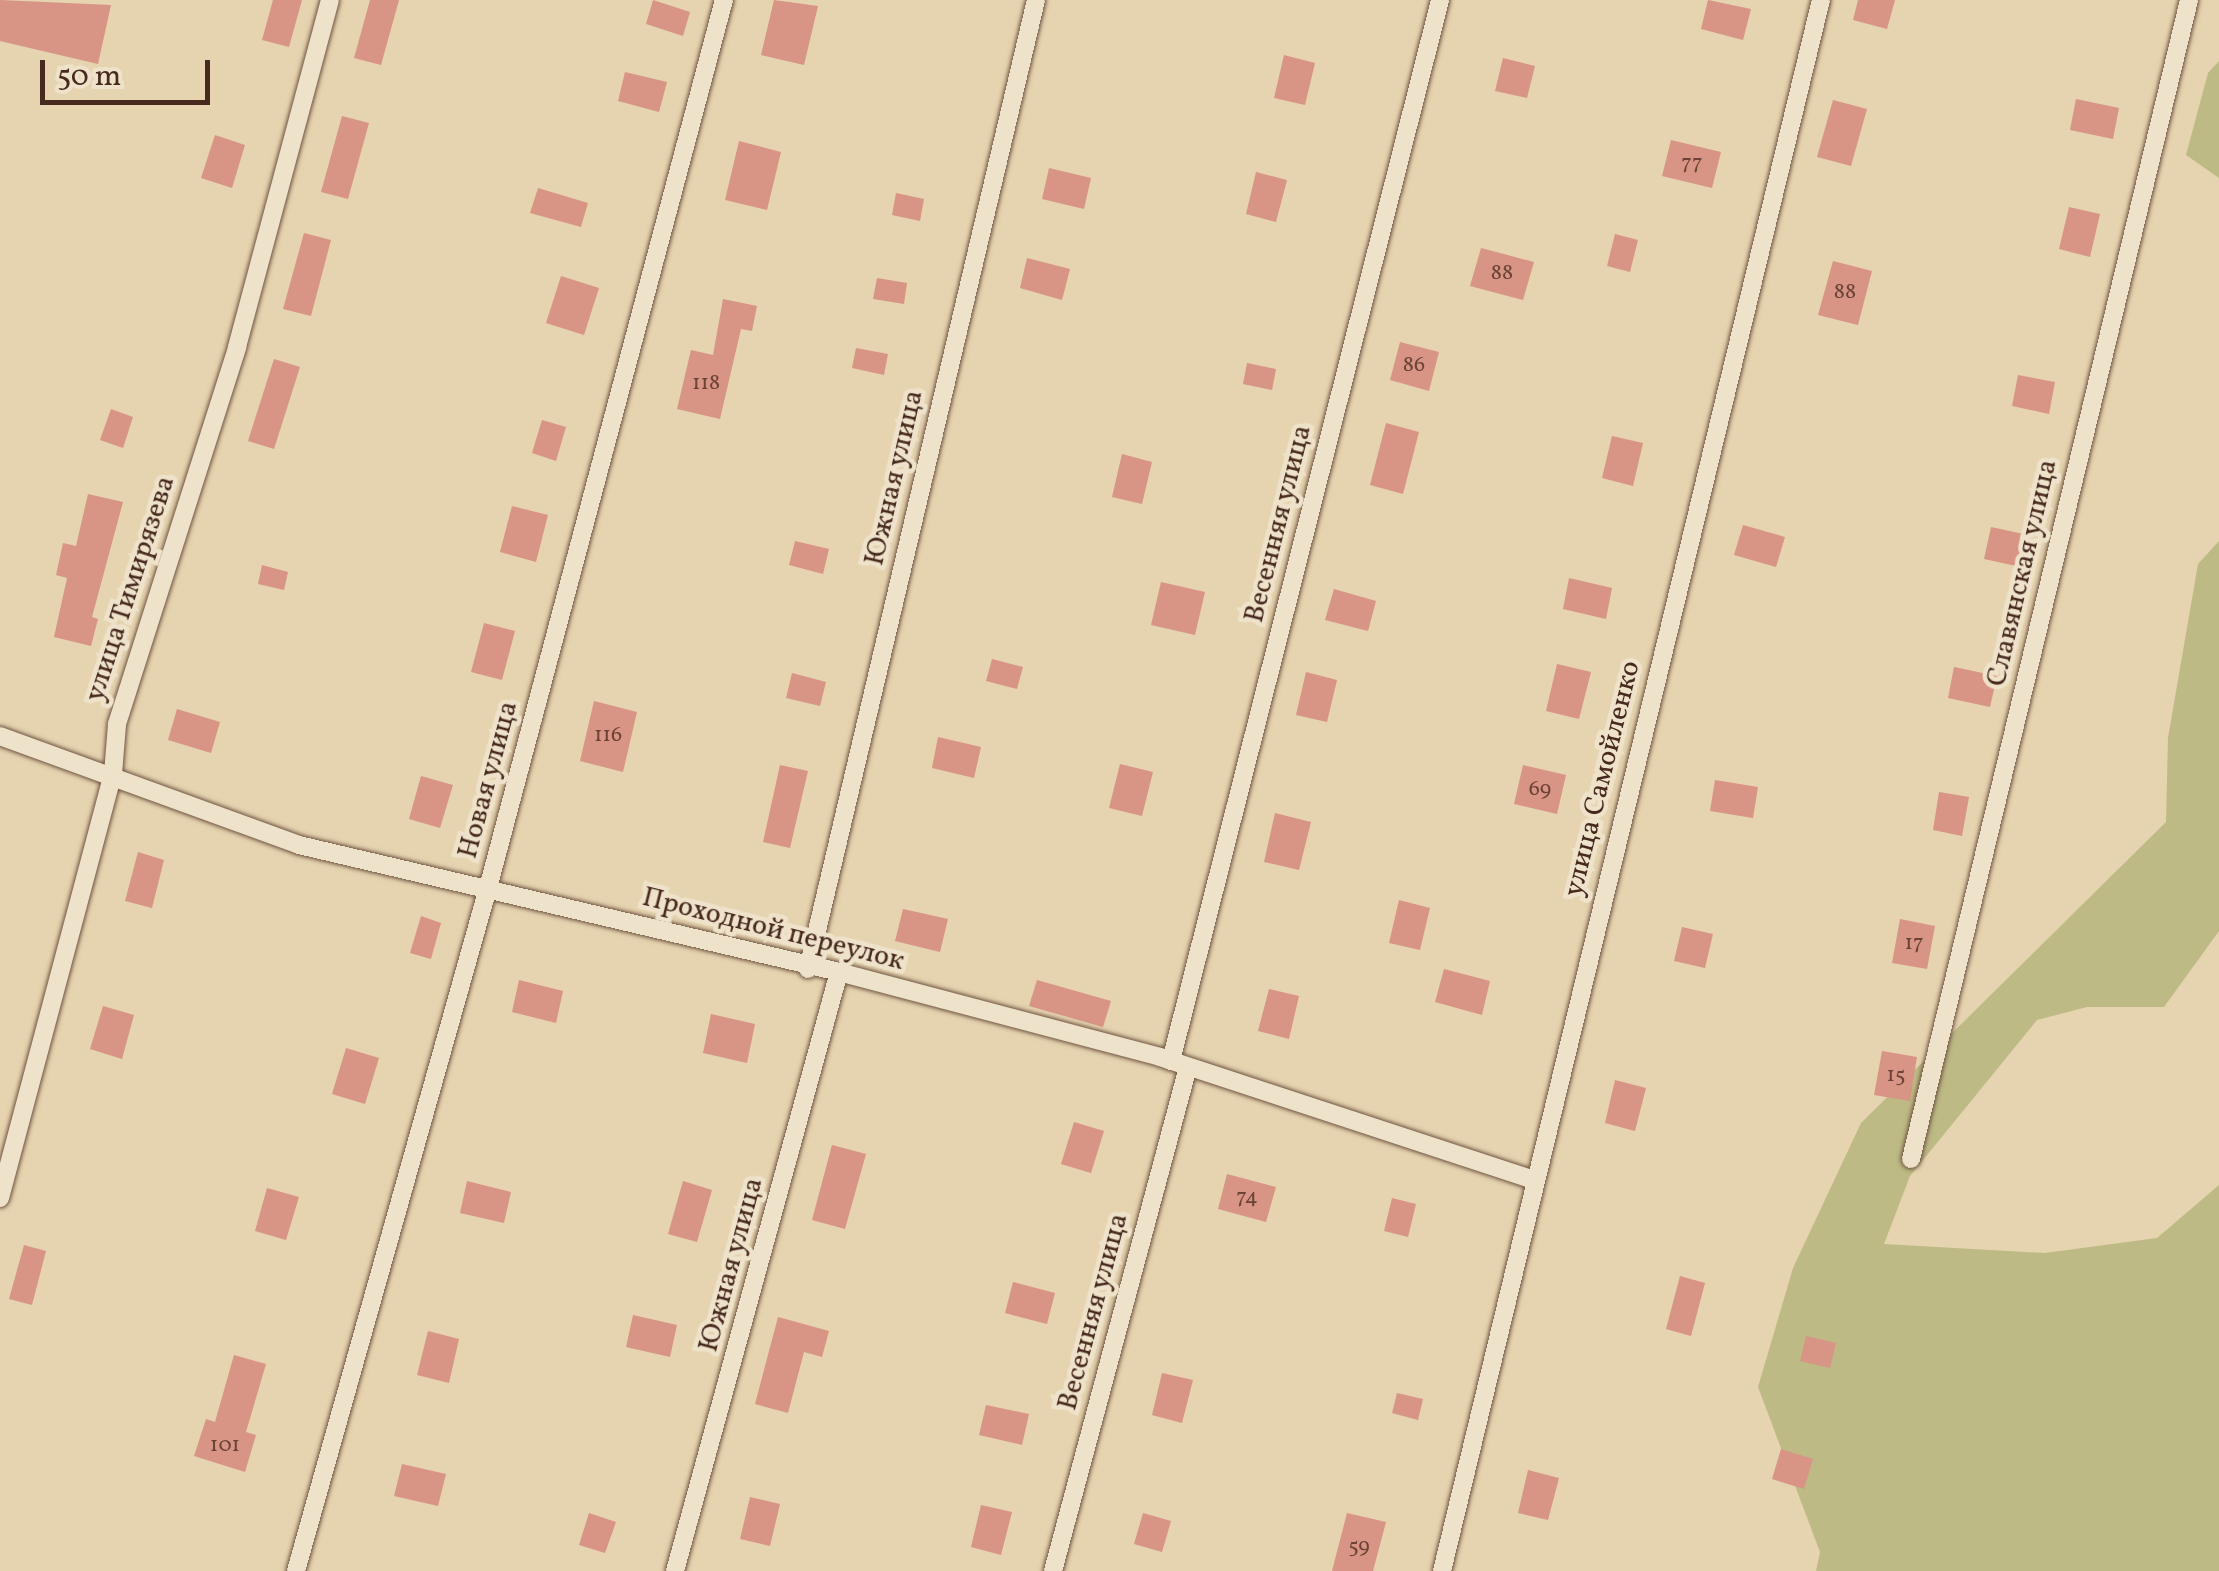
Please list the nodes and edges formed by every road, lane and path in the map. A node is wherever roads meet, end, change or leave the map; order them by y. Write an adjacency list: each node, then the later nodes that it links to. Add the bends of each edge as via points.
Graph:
1 (330, 0): 8 (street, улица Тимирязева, via 238,347 116,724)
2 (724, 0): 9 (street, Новая улица)
3 (1036, 0): 10 (street, Южная улица)
4 (1440, 0): 12 (street, Весенняя улица)
5 (1820, 0): 14 (street, улица Самойленко)
6 (2188, 0): 13 (street, Славянская улица)
7 (0, 736): 8 (street, Проходной переулок)
8 (112, 774): 9 (street, Проходной переулок, via 299,845); 15 (street, улица Тимирязева)
9 (488, 888): 10 (street, Проходной переулок); 16 (street, Новая улица)
10 (808, 969): 11 (street, Проходной переулок)
11 (840, 972): 12 (street, Проходной переулок); 17 (street, Южная улица)
12 (1180, 1064): 14 (street, Проходной переулок); 18 (street, Весенняя улица)
13 (1911, 1159)
14 (1534, 1180): 19 (street, улица Самойленко)
15 (0, 1198)
16 (296, 1571)
17 (675, 1571)
18 (1054, 1571)
19 (1442, 1571)

